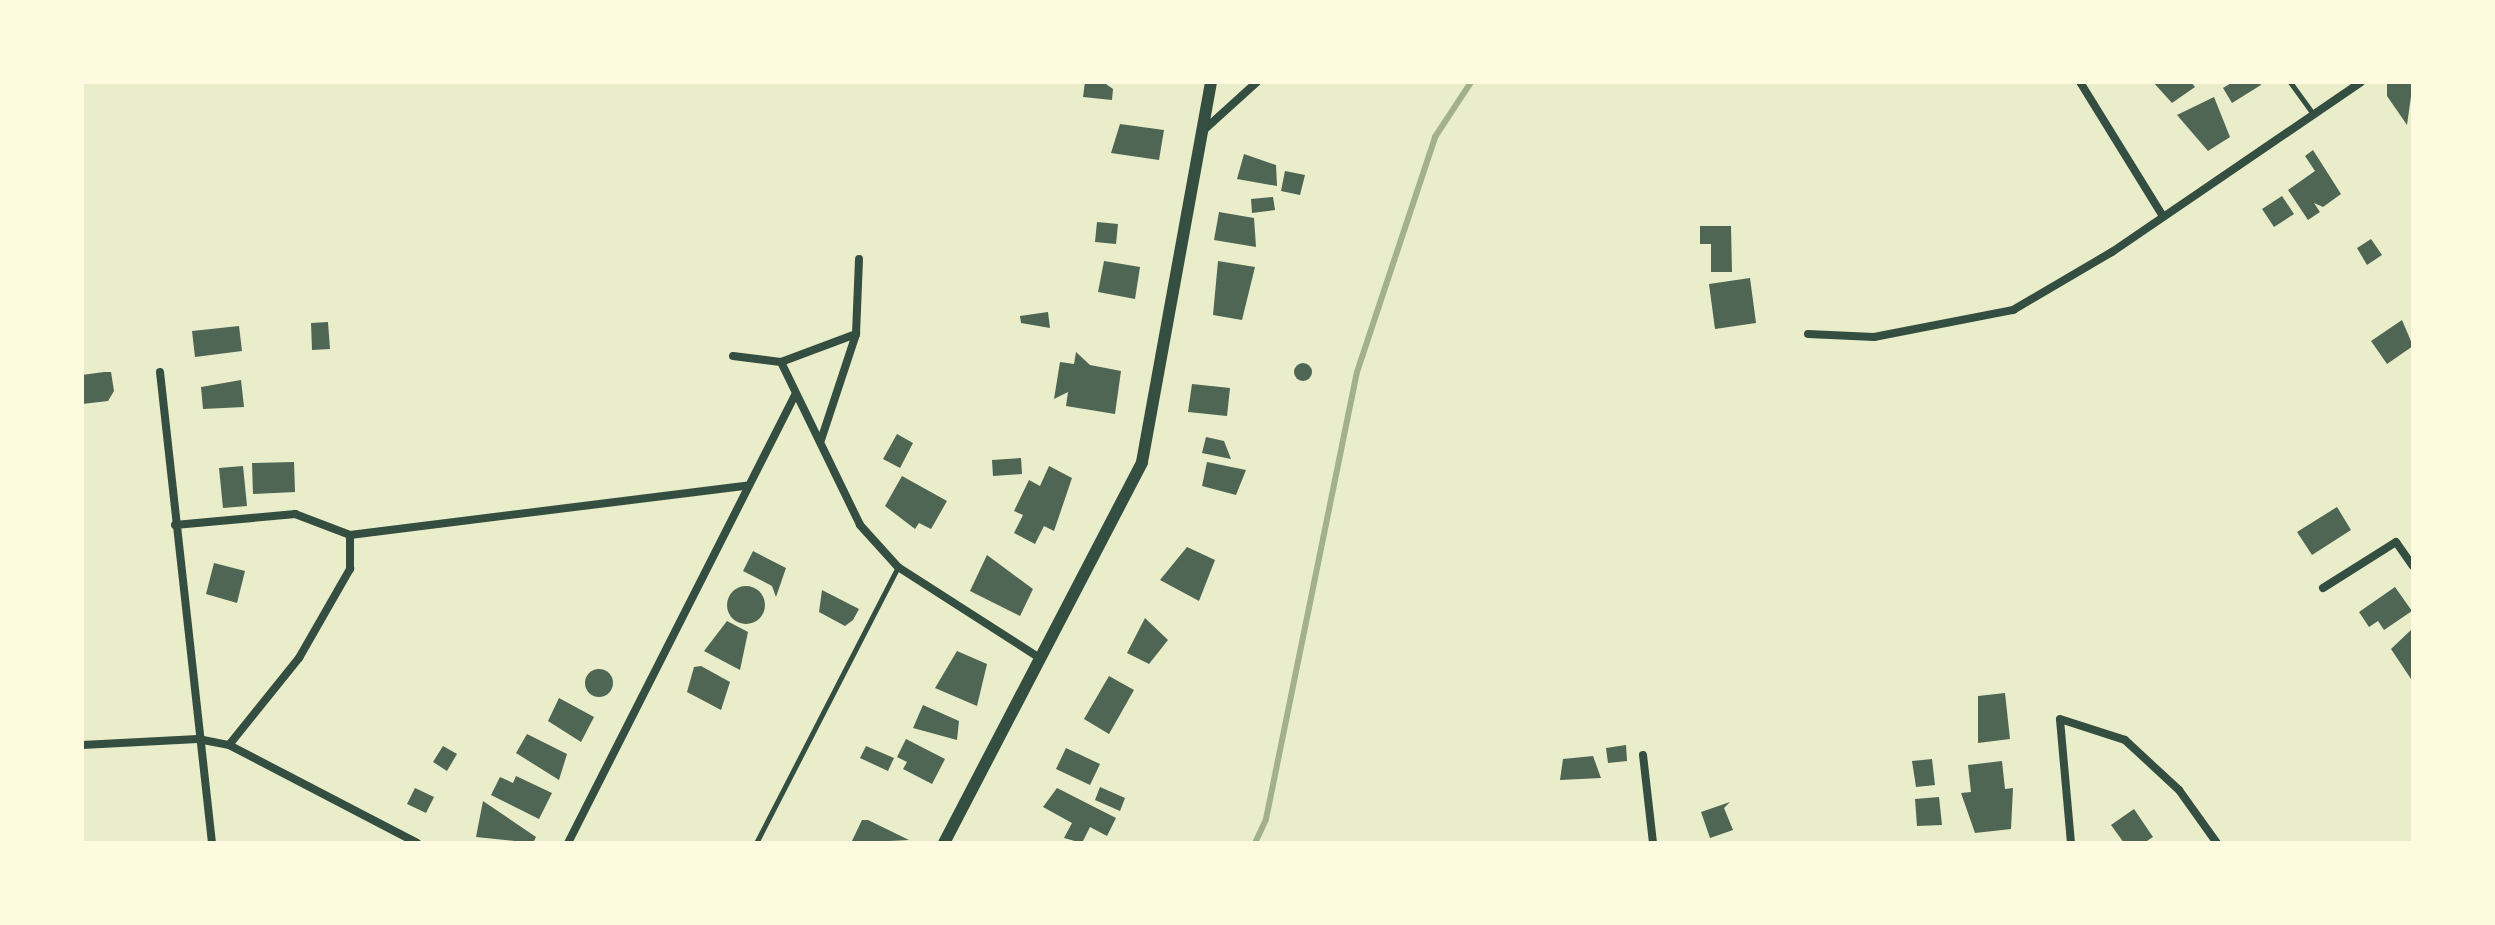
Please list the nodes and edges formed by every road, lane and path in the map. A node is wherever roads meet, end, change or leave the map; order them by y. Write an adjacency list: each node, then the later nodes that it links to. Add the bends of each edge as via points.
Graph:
1 (1211, 82): 7 (street)
2 (1257, 82): 7 (street)
3 (2080, 82): 8 (street)
4 (2290, 82): 6 (lane)
5 (2361, 82): 6 (street)
6 (2312, 112): 8 (street)
7 (1205, 129): 23 (street, via 1150,439)
8 (2162, 215): 11 (street, via 2028,301 1974,320 1874,337)
9 (859, 259): 10 (street)
10 (856, 334): 13 (street); 16 (street)
11 (1808, 334)
12 (733, 356): 13 (street)
13 (781, 362): 15 (street)
14 (160, 372): 18 (street)
15 (795, 395): 16 (street); 17 (street)
16 (821, 440): 21 (street, via 860,525)
17 (746, 486): 19 (street); 30 (street)
18 (175, 525): 19 (street, via 295,514); 24 (street)
19 (350, 535): 26 (street, via 350,569 299,658)
20 (2413, 566): 22 (street, via 2396,542)
21 (898, 567): 23 (street); 31 (lane)
22 (2323, 588)
23 (1040, 658): 32 (street)
24 (198, 739): 25 (street); 26 (street); 28 (street)
25 (82, 745)
26 (229, 745): 29 (street)
27 (1643, 755): 33 (street)
28 (212, 843)
29 (417, 843)
30 (568, 843)
31 (756, 843)
32 (944, 843)
33 (1653, 843)
34 (2071, 843): 35 (street, via 2060,719 2125,740 2179,790)
35 (2217, 843)

